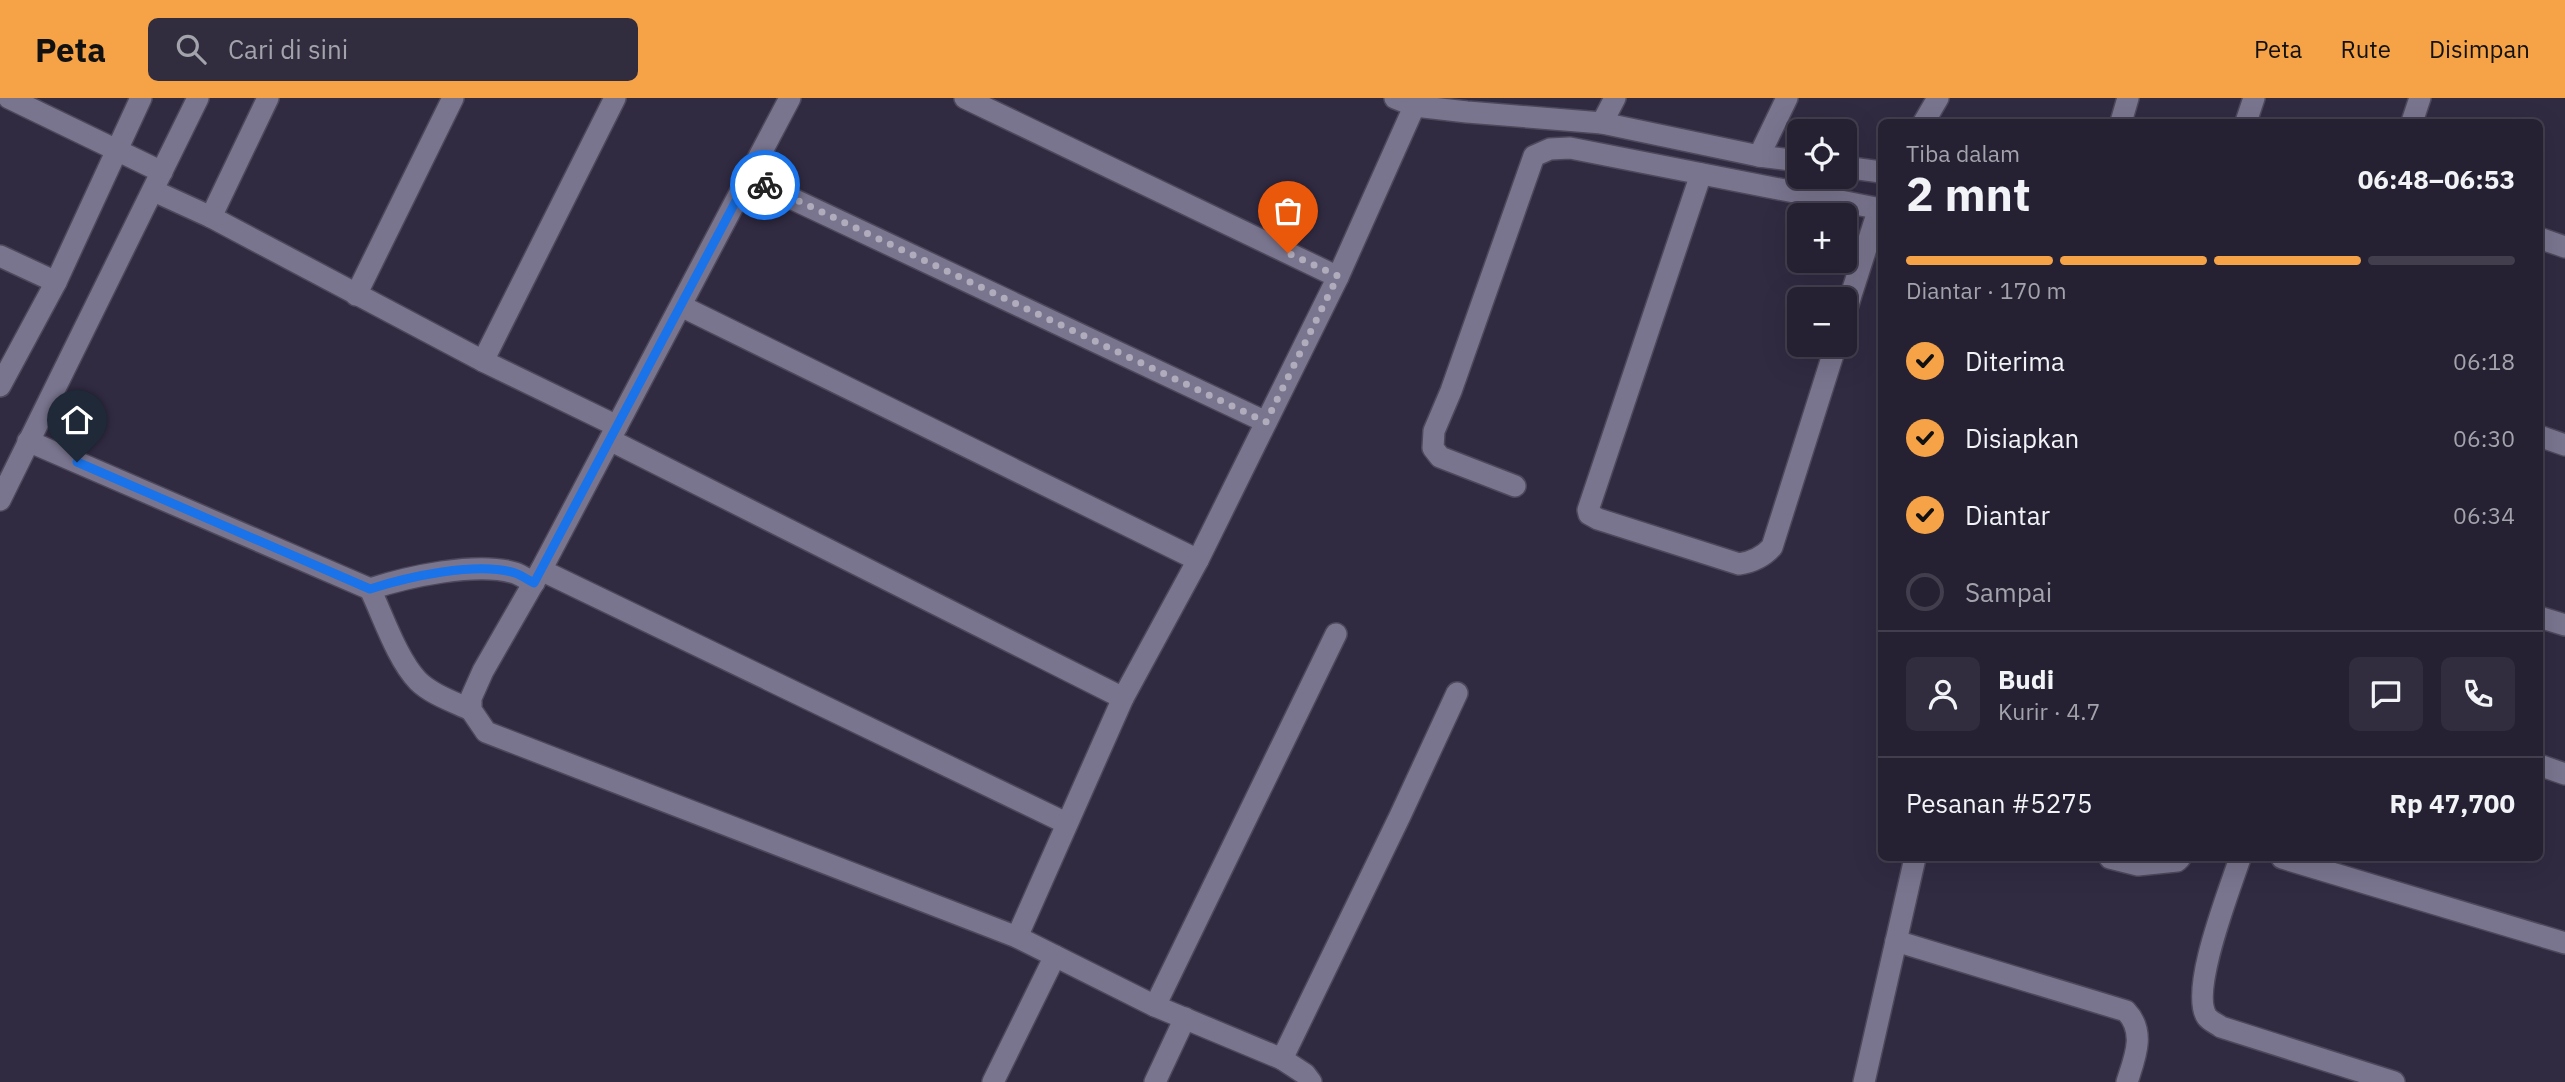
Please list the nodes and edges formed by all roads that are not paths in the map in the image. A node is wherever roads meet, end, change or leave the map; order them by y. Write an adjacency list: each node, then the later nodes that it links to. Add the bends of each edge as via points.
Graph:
1 (9, 98): 21 (street)
2 (141, 98): 21 (street)
3 (198, 98): 28 (street)
4 (268, 98): 31 (street)
5 (453, 98): 38 (street)
6 (615, 98): 41 (street)
7 (790, 98): 27 (street)
8 (965, 98): 35 (street)
9 (1615, 98): 20 (street)
10 (1787, 98): 22 (street)
11 (1938, 98): 16 (street)
12 (2128, 98): 17 (street)
13 (2254, 98): 18 (street)
14 (2420, 98): 19 (street)
15 (1409, 101): 20 (street); 35 (street)
16 (1926, 119)
17 (2122, 119)
18 (2247, 119)
19 (2413, 119)
20 (1602, 123): 22 (street)
21 (116, 151): 28 (street); 36 (street)
22 (1759, 156): 23 (street)
23 (1787, 160)
24 (1857, 169): 25 (street)
25 (1878, 172)
26 (1701, 174): 29 (street); 40 (street, via 1589,514 1739,564 1766,553 1772,547); 49 (street, via 1570,148 1534,156 1434,432 1433,447 1440,457)
27 (748, 178): 39 (street); 43 (street)
28 (158, 181): 31 (street); 46 (street)
29 (1878, 209)
30 (1878, 215): 37 (street)
31 (211, 217): 38 (street)
32 (2543, 239): 33 (street)
33 (2565, 247)
34 (0, 256): 36 (street)
35 (1338, 276): 43 (street)
36 (56, 282): 42 (street)
37 (1854, 287)
38 (356, 295): 41 (street)
39 (681, 306): 44 (street); 51 (street)
40 (1832, 357)
41 (483, 361): 44 (street)
42 (0, 386)
43 (1266, 422): 51 (street)
44 (614, 433): 52 (street); 58 (street)
45 (2543, 437): 47 (street)
46 (28, 441): 48 (street); 53 (street)
47 (2565, 445)
48 (5, 475): 50 (street)
49 (1515, 486)
50 (0, 500)
51 (1198, 560): 58 (street)
52 (538, 576): 53 (street, via 488,570 426,575); 59 (street, via 483,671 471,698); 62 (street)
53 (370, 589): 59 (street, via 419,681)
54 (2543, 618): 55 (street)
55 (2565, 625)
56 (1336, 634): 72 (street)
57 (1457, 693): 74 (street)
58 (1123, 698): 62 (street)
59 (471, 710): 68 (street, via 486,732)
60 (2543, 766): 61 (street)
61 (2565, 774)
62 (1066, 823): 68 (street)
63 (1914, 861): 69 (street)
64 (2122, 861): 65 (street, via 2138,865)
65 (2177, 861)
66 (2239, 861): 80 (street, via 2205,970 2203,1005 2208,1019)
67 (2292, 861): 70 (street)
68 (1017, 937): 71 (street)
69 (1896, 940): 78 (street); 79 (street, via 2126,1011 2136,1021 2138,1047)
70 (2565, 943)
71 (1055, 956): 72 (street); 75 (street)
72 (1156, 1006): 73 (street)
73 (1185, 1018): 74 (street); 76 (street)
74 (1282, 1059): 77 (street)
75 (993, 1082)
76 (1155, 1082)
77 (1311, 1082)
78 (1864, 1082)
79 (2127, 1082)
80 (2394, 1082)

